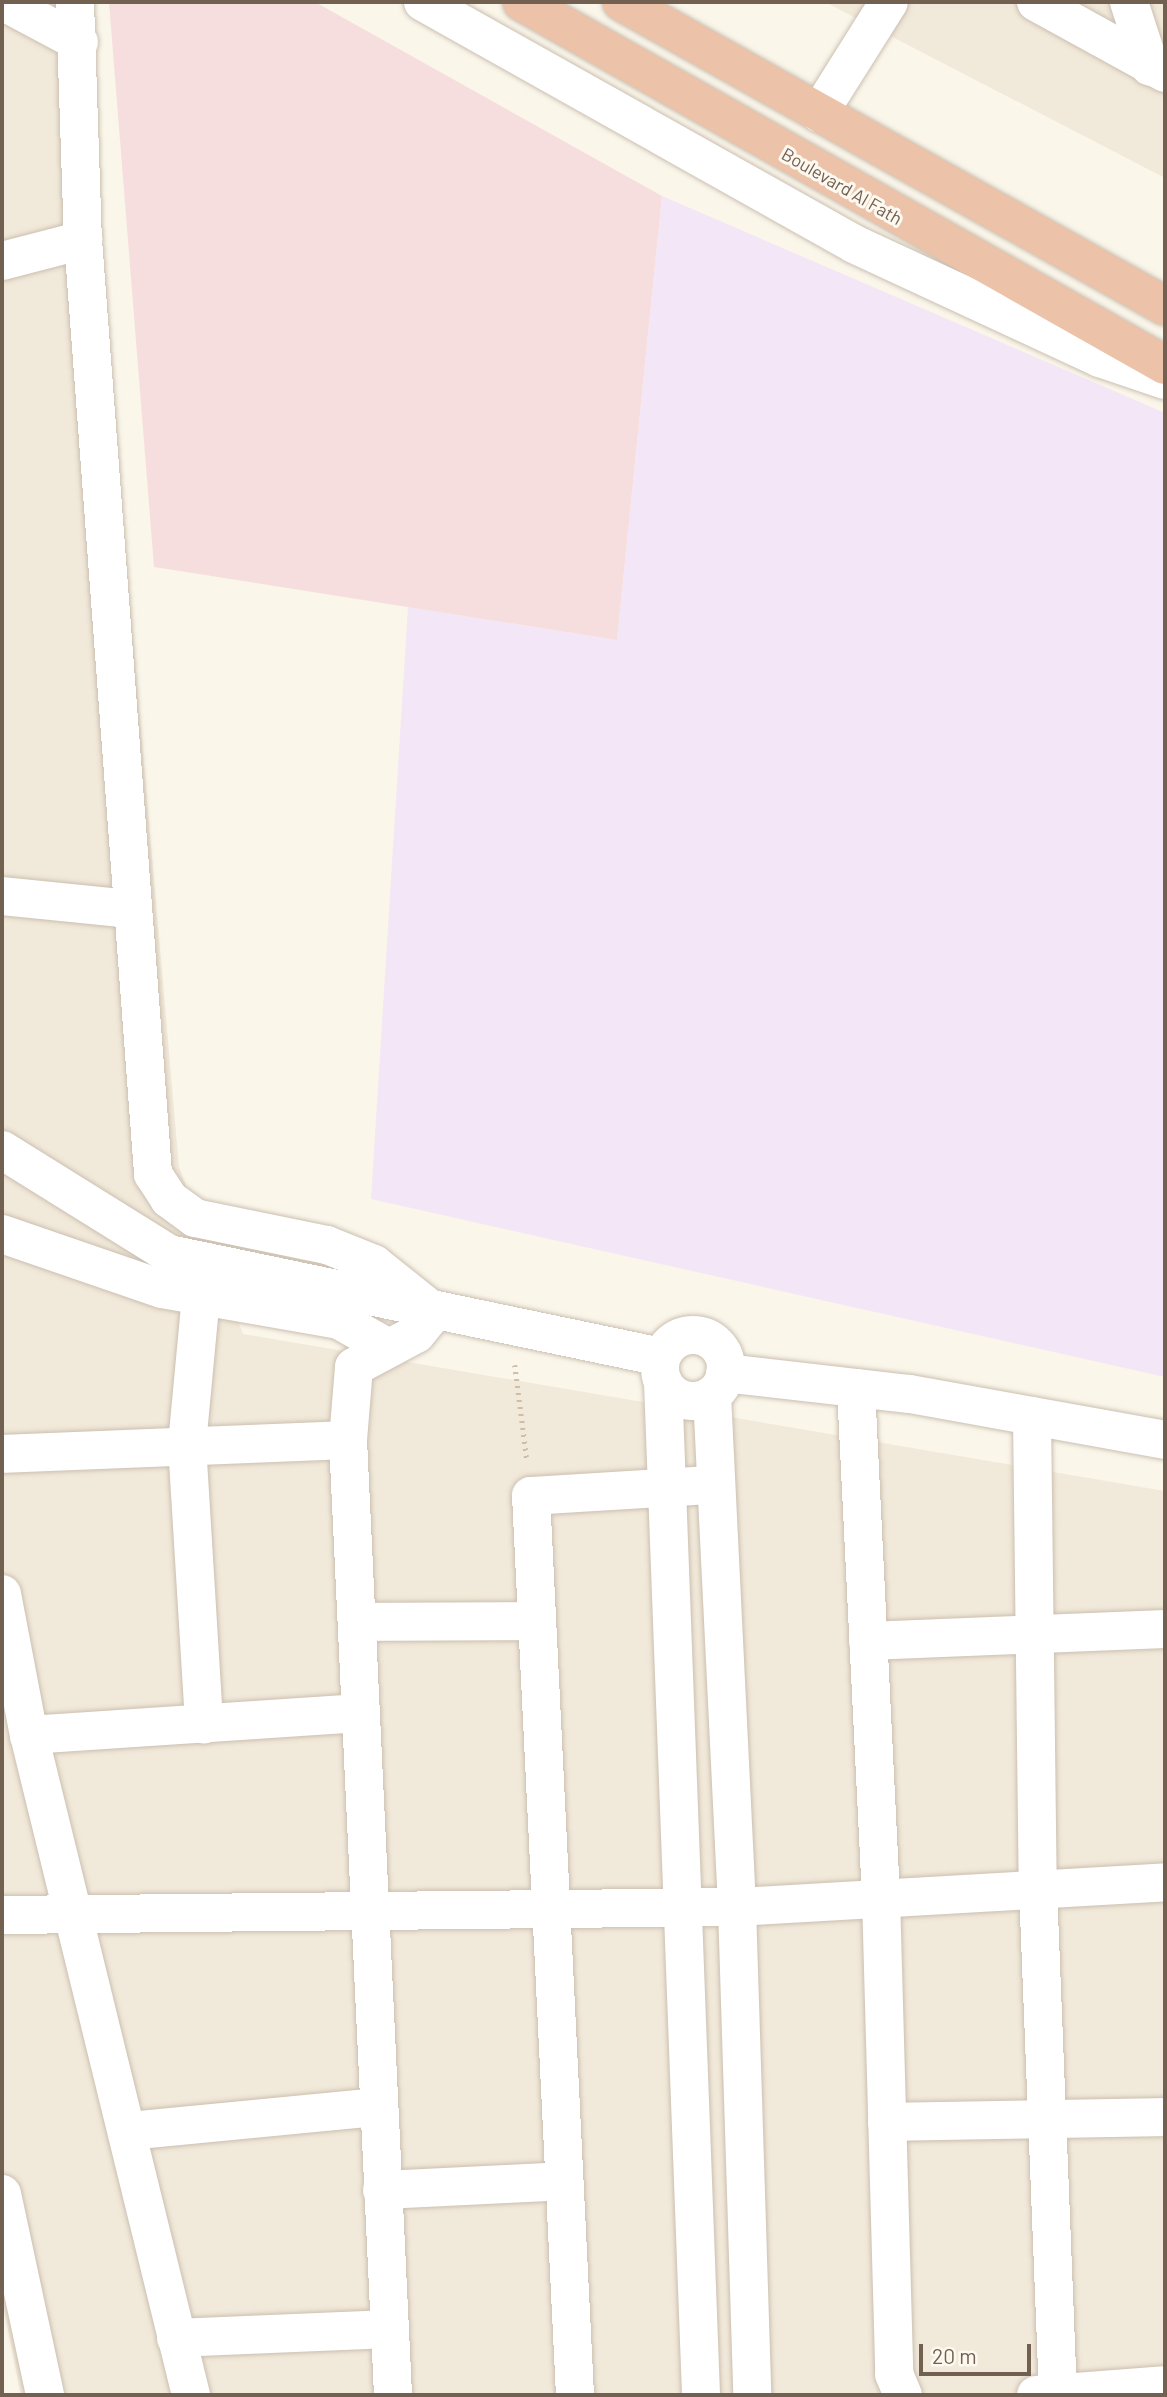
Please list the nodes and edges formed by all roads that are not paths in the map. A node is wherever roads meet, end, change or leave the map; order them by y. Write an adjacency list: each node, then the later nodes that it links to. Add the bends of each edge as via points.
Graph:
1 (4, 2): 9 (street)
2 (75, 2): 9 (street)
3 (423, 2): 16 (street, via 854,244 1100,358)
4 (522, 2): 15 (highway, Boulevard Al Fath, via 925,234)
5 (622, 2): 11 (highway)
6 (889, 2): 11 (street)
7 (1041, 2): 10 (street)
8 (1129, 2): 10 (street)
9 (79, 42): 12 (street)
10 (1158, 70)
11 (819, 113): 14 (highway)
12 (82, 240): 13 (street); 18 (street)
13 (2, 261)
14 (1165, 306)
15 (1165, 365)
16 (1165, 380)
17 (2, 896): 18 (street)
18 (130, 909): 22 (street, via 153,1174 169,1199 195,1218 327,1245 374,1264)
19 (2, 1150): 22 (street, via 170,1254)
20 (2, 1234): 21 (street, via 144,1284)
21 (201, 1296): 23 (street, via 339,1320); 30 (street)
22 (434, 1312): 23 (street, via 416,1334); 24 (street, via 511,1327)
23 (385, 1346): 28 (street, via 354,1367)
24 (662, 1370): 25 (street, via 684,1400); 25 (street, via 674,1340 695,1335 722,1352); 33 (street)
25 (719, 1384): 26 (street); 32 (street)
26 (856, 1388): 27 (street); 39 (street)
27 (1032, 1416): 29 (street); 38 (street)
28 (348, 1440): 30 (street); 36 (street)
29 (1165, 1440)
30 (187, 1444): 31 (street); 41 (street)
31 (2, 1454)
32 (712, 1485): 33 (street); 48 (street)
33 (667, 1488): 35 (street, via 531,1496); 47 (street)
34 (2, 1594): 42 (street)
35 (536, 1621): 36 (street); 46 (street)
36 (357, 1622): 40 (street)
37 (1165, 1629): 38 (street)
38 (1035, 1635): 39 (street); 44 (street)
39 (868, 1641): 45 (street)
40 (360, 1713): 41 (street); 49 (street)
41 (204, 1724): 42 (street)
42 (29, 1735): 51 (street)
43 (1165, 1882): 44 (street)
44 (1038, 1888): 45 (street); 54 (street)
45 (881, 1897): 48 (street); 55 (street)
46 (550, 1906): 47 (street); 49 (street); 57 (street)
47 (683, 1906): 48 (street); 68 (street)
48 (737, 1907): 69 (street)
49 (368, 1909): 51 (street); 52 (street)
50 (2, 1915): 51 (street)
51 (78, 1916): 56 (street)
52 (378, 2107): 56 (street); 58 (street)
53 (1165, 2117): 54 (street)
54 (1050, 2118): 55 (street); 63 (street)
55 (887, 2122): 70 (street, via 894,2374)
56 (128, 2131): 61 (street)
57 (564, 2181): 58 (street); 67 (street)
58 (382, 2190): 60 (street)
59 (2, 2194): 64 (street)
60 (390, 2329): 61 (street); 66 (street)
61 (176, 2337): 65 (street)
62 (1165, 2385): 63 (street)
63 (1051, 2394)
64 (45, 2395)
65 (191, 2395)
66 (393, 2395)
67 (575, 2395)
68 (701, 2395)
69 (751, 2395)
70 (903, 2395)

